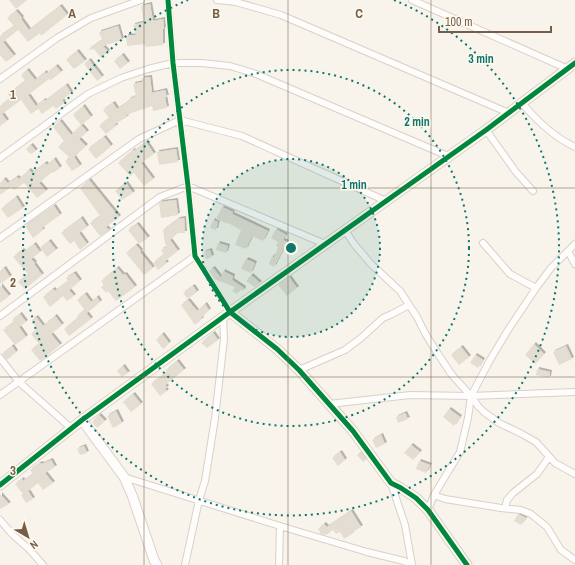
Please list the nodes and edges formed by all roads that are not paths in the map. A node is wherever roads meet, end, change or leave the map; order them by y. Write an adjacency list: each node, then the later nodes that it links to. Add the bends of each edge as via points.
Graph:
1 (141, 0): 7 (street, via 91,18 57,38)
2 (168, 0): 5 (street)
3 (217, 0): 9 (street, via 236,2 281,14)
4 (412, 0): 6 (street)
5 (173, 63): 10 (street); 13 (street, via 230,66 256,74); 14 (street, via 120,78 88,94)
6 (571, 66): 8 (street)
7 (0, 79)
8 (522, 103): 9 (street); 12 (street, via 548,129)
9 (509, 113): 11 (street)
10 (180, 120): 15 (street); 17 (street, via 242,136); 19 (street, via 139,139)
11 (486, 130): 13 (street); 16 (street)
12 (575, 147)
13 (448, 156): 17 (street)
14 (0, 158)
15 (188, 186): 21 (street); 24 (street); 29 (street, via 160,197)
16 (533, 192)
17 (386, 201): 18 (street)
18 (345, 230): 21 (street); 27 (street, via 371,264 400,291)
19 (0, 238)
20 (483, 243): 26 (street, via 510,274)
21 (325, 244): 28 (street)
22 (575, 244): 23 (street)
23 (568, 251): 25 (street); 26 (street)
24 (195, 256): 28 (street); 32 (street)
25 (575, 264)
26 (536, 288): 35 (street, via 504,336)
27 (409, 305): 31 (street, via 383,318 345,350); 35 (street, via 452,375)
28 (226, 315): 31 (street, via 277,349); 37 (street); 45 (street, via 216,418 205,481)
29 (0, 316)
30 (0, 358): 32 (street)
31 (299, 370): 36 (street)
32 (19, 382): 34 (street); 38 (street)
33 (575, 392): 35 (street)
34 (0, 395)
35 (471, 396): 36 (street, via 410,395); 39 (street, via 484,412 499,423 536,442); 44 (street, via 460,452)
36 (330, 404): 42 (street)
37 (82, 420): 38 (street); 41 (street)
38 (71, 428): 43 (street)
39 (549, 457): 40 (street); 46 (street, via 537,474 513,493)
40 (575, 474)
41 (124, 477): 45 (street); 52 (street)
42 (391, 483): 47 (street, via 416,498); 55 (street, via 405,525)
43 (0, 485)
44 (434, 495): 46 (street); 47 (street)
45 (199, 500): 49 (street); 53 (street)
46 (505, 508): 50 (street, via 531,514 547,527 561,550)
47 (428, 510): 56 (street)
48 (0, 520): 51 (street)
49 (280, 526): 54 (street); 55 (street)
50 (575, 560)
51 (43, 565)
52 (157, 565)
53 (184, 565)
54 (279, 565)
55 (412, 565)
56 (467, 565)

